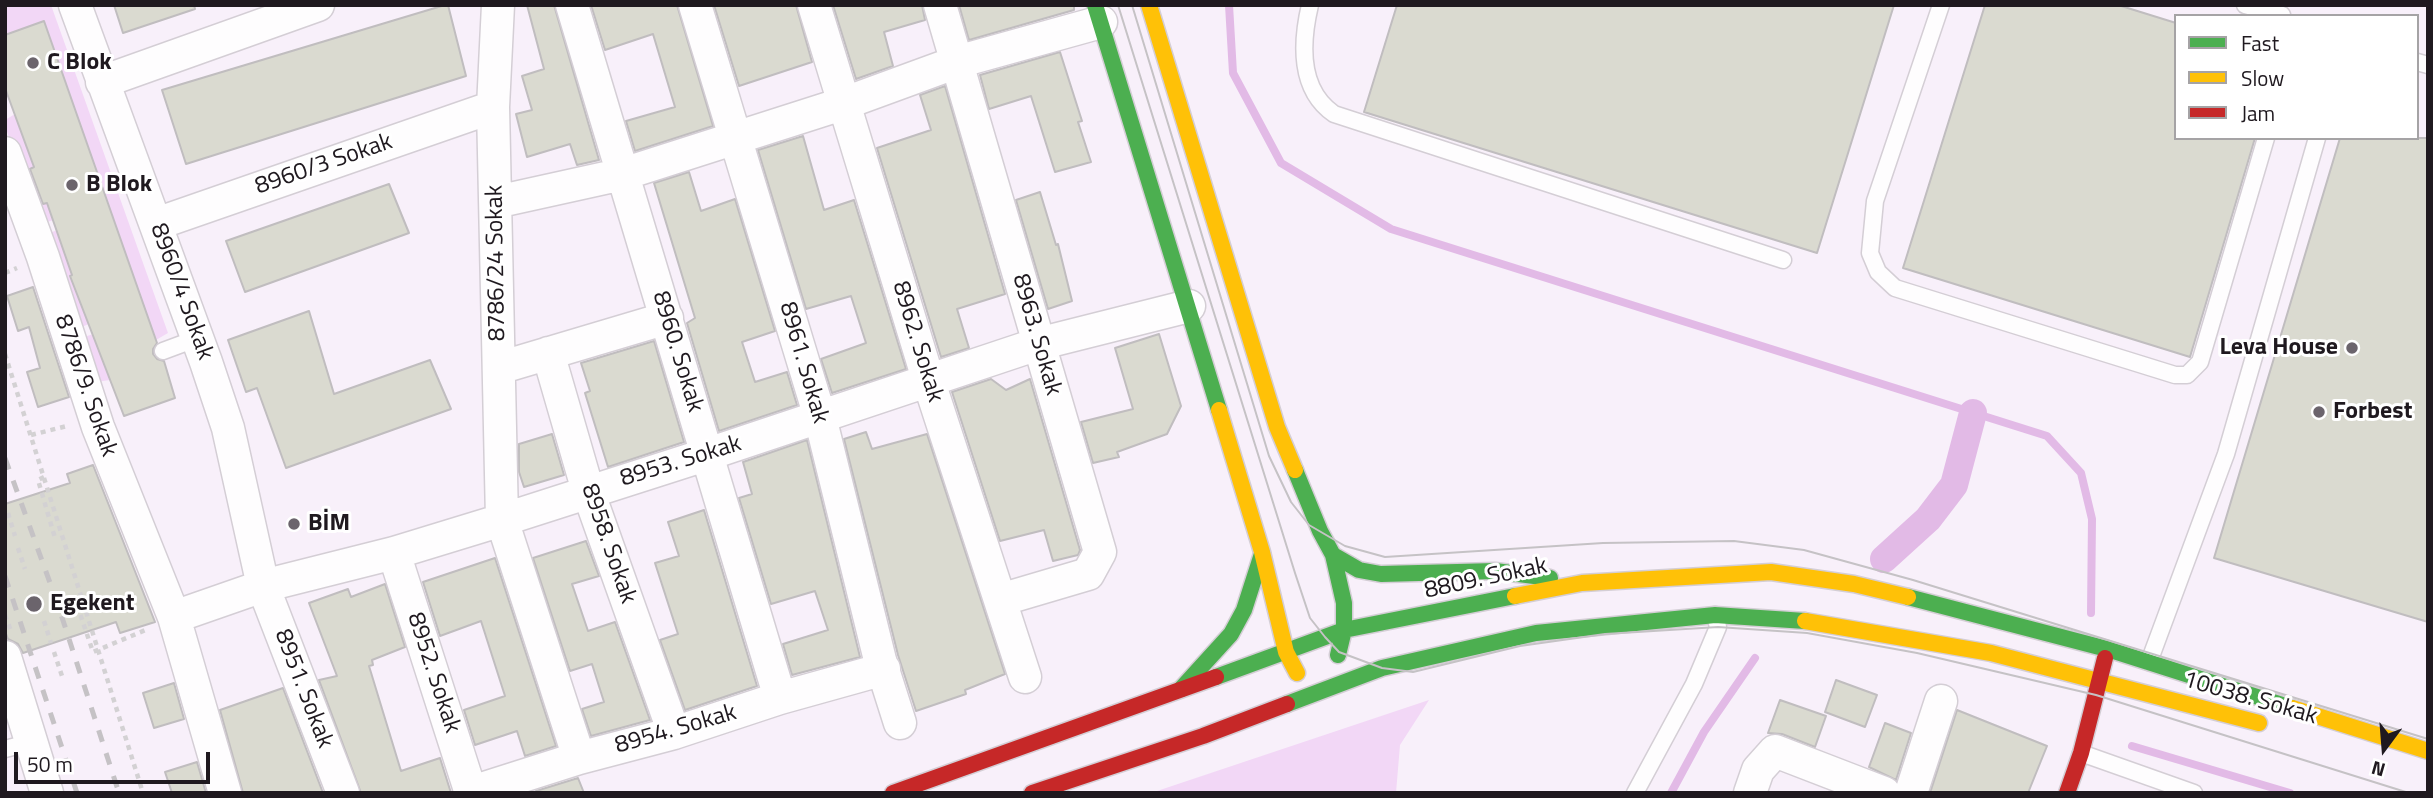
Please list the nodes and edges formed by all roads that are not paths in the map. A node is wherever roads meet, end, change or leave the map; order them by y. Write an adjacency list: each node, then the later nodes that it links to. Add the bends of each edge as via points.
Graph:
1 (75, 5): 15 (street, 8960/4 Sokak)
2 (318, 5): 15 (street)
3 (498, 5): 17 (street, 8786/24 Sokak)
4 (572, 5): 22 (street, 8960. Sokak)
5 (695, 5): 18 (street, 8961. Sokak)
6 (814, 5): 16 (street, 8962. Sokak)
7 (940, 5): 14 (street, 8963. Sokak)
8 (1149, 5): 40 (street, via 1276,427)
9 (1310, 5): 25 (lane, via 1305,44 1309,85 1317,100 1334,114)
10 (1941, 5): 19 (lane, via 1875,201 1870,253 1878,272 1895,288 2187,375 2200,362)
11 (2245, 5): 13 (lane)
12 (1098, 14): 14 (street); 26 (street)
13 (2278, 14)
14 (957, 62): 16 (street); 29 (street, 8963. Sokak)
15 (102, 82): 24 (street, 8960/4 Sokak)
16 (845, 103): 18 (street); 33 (street, 8962. Sokak)
17 (493, 107): 23 (street, 8786/24 Sokak); 24 (street, 8960/3 Sokak)
18 (736, 136): 22 (street); 34 (street, 8961. Sokak)
19 (2265, 140)
20 (2316, 140): 50 (lane, via 2226,454)
21 (5, 153): 45 (street, 8786/9. Sokak, via 96,419)
22 (623, 174): 23 (street); 27 (street, 8960. Sokak)
23 (496, 202): 32 (street, 8786/24 Sokak)
24 (156, 224): 28 (street, 8960/4 Sokak)
25 (1783, 260)
26 (1189, 306): 29 (street, 8953. Sokak); 38 (street)
27 (667, 318): 31 (street); 35 (street, 8960. Sokak)
28 (198, 338): 30 (lane); 42 (street, 8960/4 Sokak, via 228,428)
29 (1038, 344): 33 (street, 8953. Sokak); 43 (street, 8963. Sokak, via 1100,552 1088,574)
30 (163, 351)
31 (548, 353): 32 (street); 36 (street, 8958. Sokak)
32 (499, 368): 37 (street, 8786/24 Sokak)
33 (928, 379): 34 (street, 8953. Sokak); 43 (street, 8962. Sokak)
34 (820, 417): 35 (street, 8953. Sokak); 51 (street, 8961. Sokak)
35 (708, 454): 36 (street, 8953. Sokak); 56 (street, 8960. Sokak)
36 (588, 491): 37 (street, 8953. Sokak); 60 (street, 8958. Sokak)
37 (502, 520): 39 (street, 8953. Sokak); 64 (street, 8786/24 Sokak)
38 (1262, 552): 48 (street); 54 (street, via 1244,610 1231,634)
39 (394, 553): 42 (street, 8953. Sokak); 68 (street, 8952. Sokak)
40 (1333, 555): 41 (street, via 1359,570 1381,574 1495,570); 46 (street, via 1345,603)
41 (1582, 583): 46 (street, 8809. Sokak); 47 (street, 8809. Sokak, via 1771,572 1854,584)
42 (263, 586): 45 (street, 8953. Sokak); 67 (street, 8951. Sokak)
43 (1000, 600): 52 (street, 8962. Sokak)
44 (1715, 615): 53 (street, via 1818,622 1991,653); 55 (street, via 1536,632 1382,668); 71 (lane, via 1718,627 1694,684)
45 (174, 617): 66 (street, 8786/9. Sokak)
46 (1344, 630): 48 (street, 8809. Sokak); 55 (street, via 1333,670)
47 (2107, 649): 50 (street, 10038. Sokak); 53 (street)
48 (1286, 652): 54 (street, 8809. Sokak); 55 (street, via 1295,671)
49 (5, 657): 61 (street)
50 (2148, 662): 62 (street, 10038. Sokak)
51 (884, 669): 56 (street, 8954. Sokak); 58 (street, 8961. Sokak)
52 (1025, 677)
53 (2099, 681): 59 (street, 10038. Sokak); 63 (street)
54 (1180, 691): 69 (street, 8809. Sokak)
55 (1318, 694): 70 (street)
56 (780, 698): 60 (street, 8954. Sokak)
57 (1941, 701): 74 (street)
58 (900, 723)
59 (2270, 727)
60 (674, 733): 64 (street, 8954. Sokak)
61 (19, 746): 65 (street)
62 (2428, 751)
63 (2081, 752): 75 (street); 76 (lane)
64 (579, 758): 68 (street, 8954. Sokak)
65 (47, 793)
66 (225, 793)
67 (343, 793)
68 (470, 793)
69 (893, 793)
70 (1032, 793)
71 (1635, 793)
72 (1750, 793): 73 (street, via 1758,770 1776,751)
73 (1884, 793)
74 (1910, 793)
75 (2067, 793)
76 (2194, 793)

